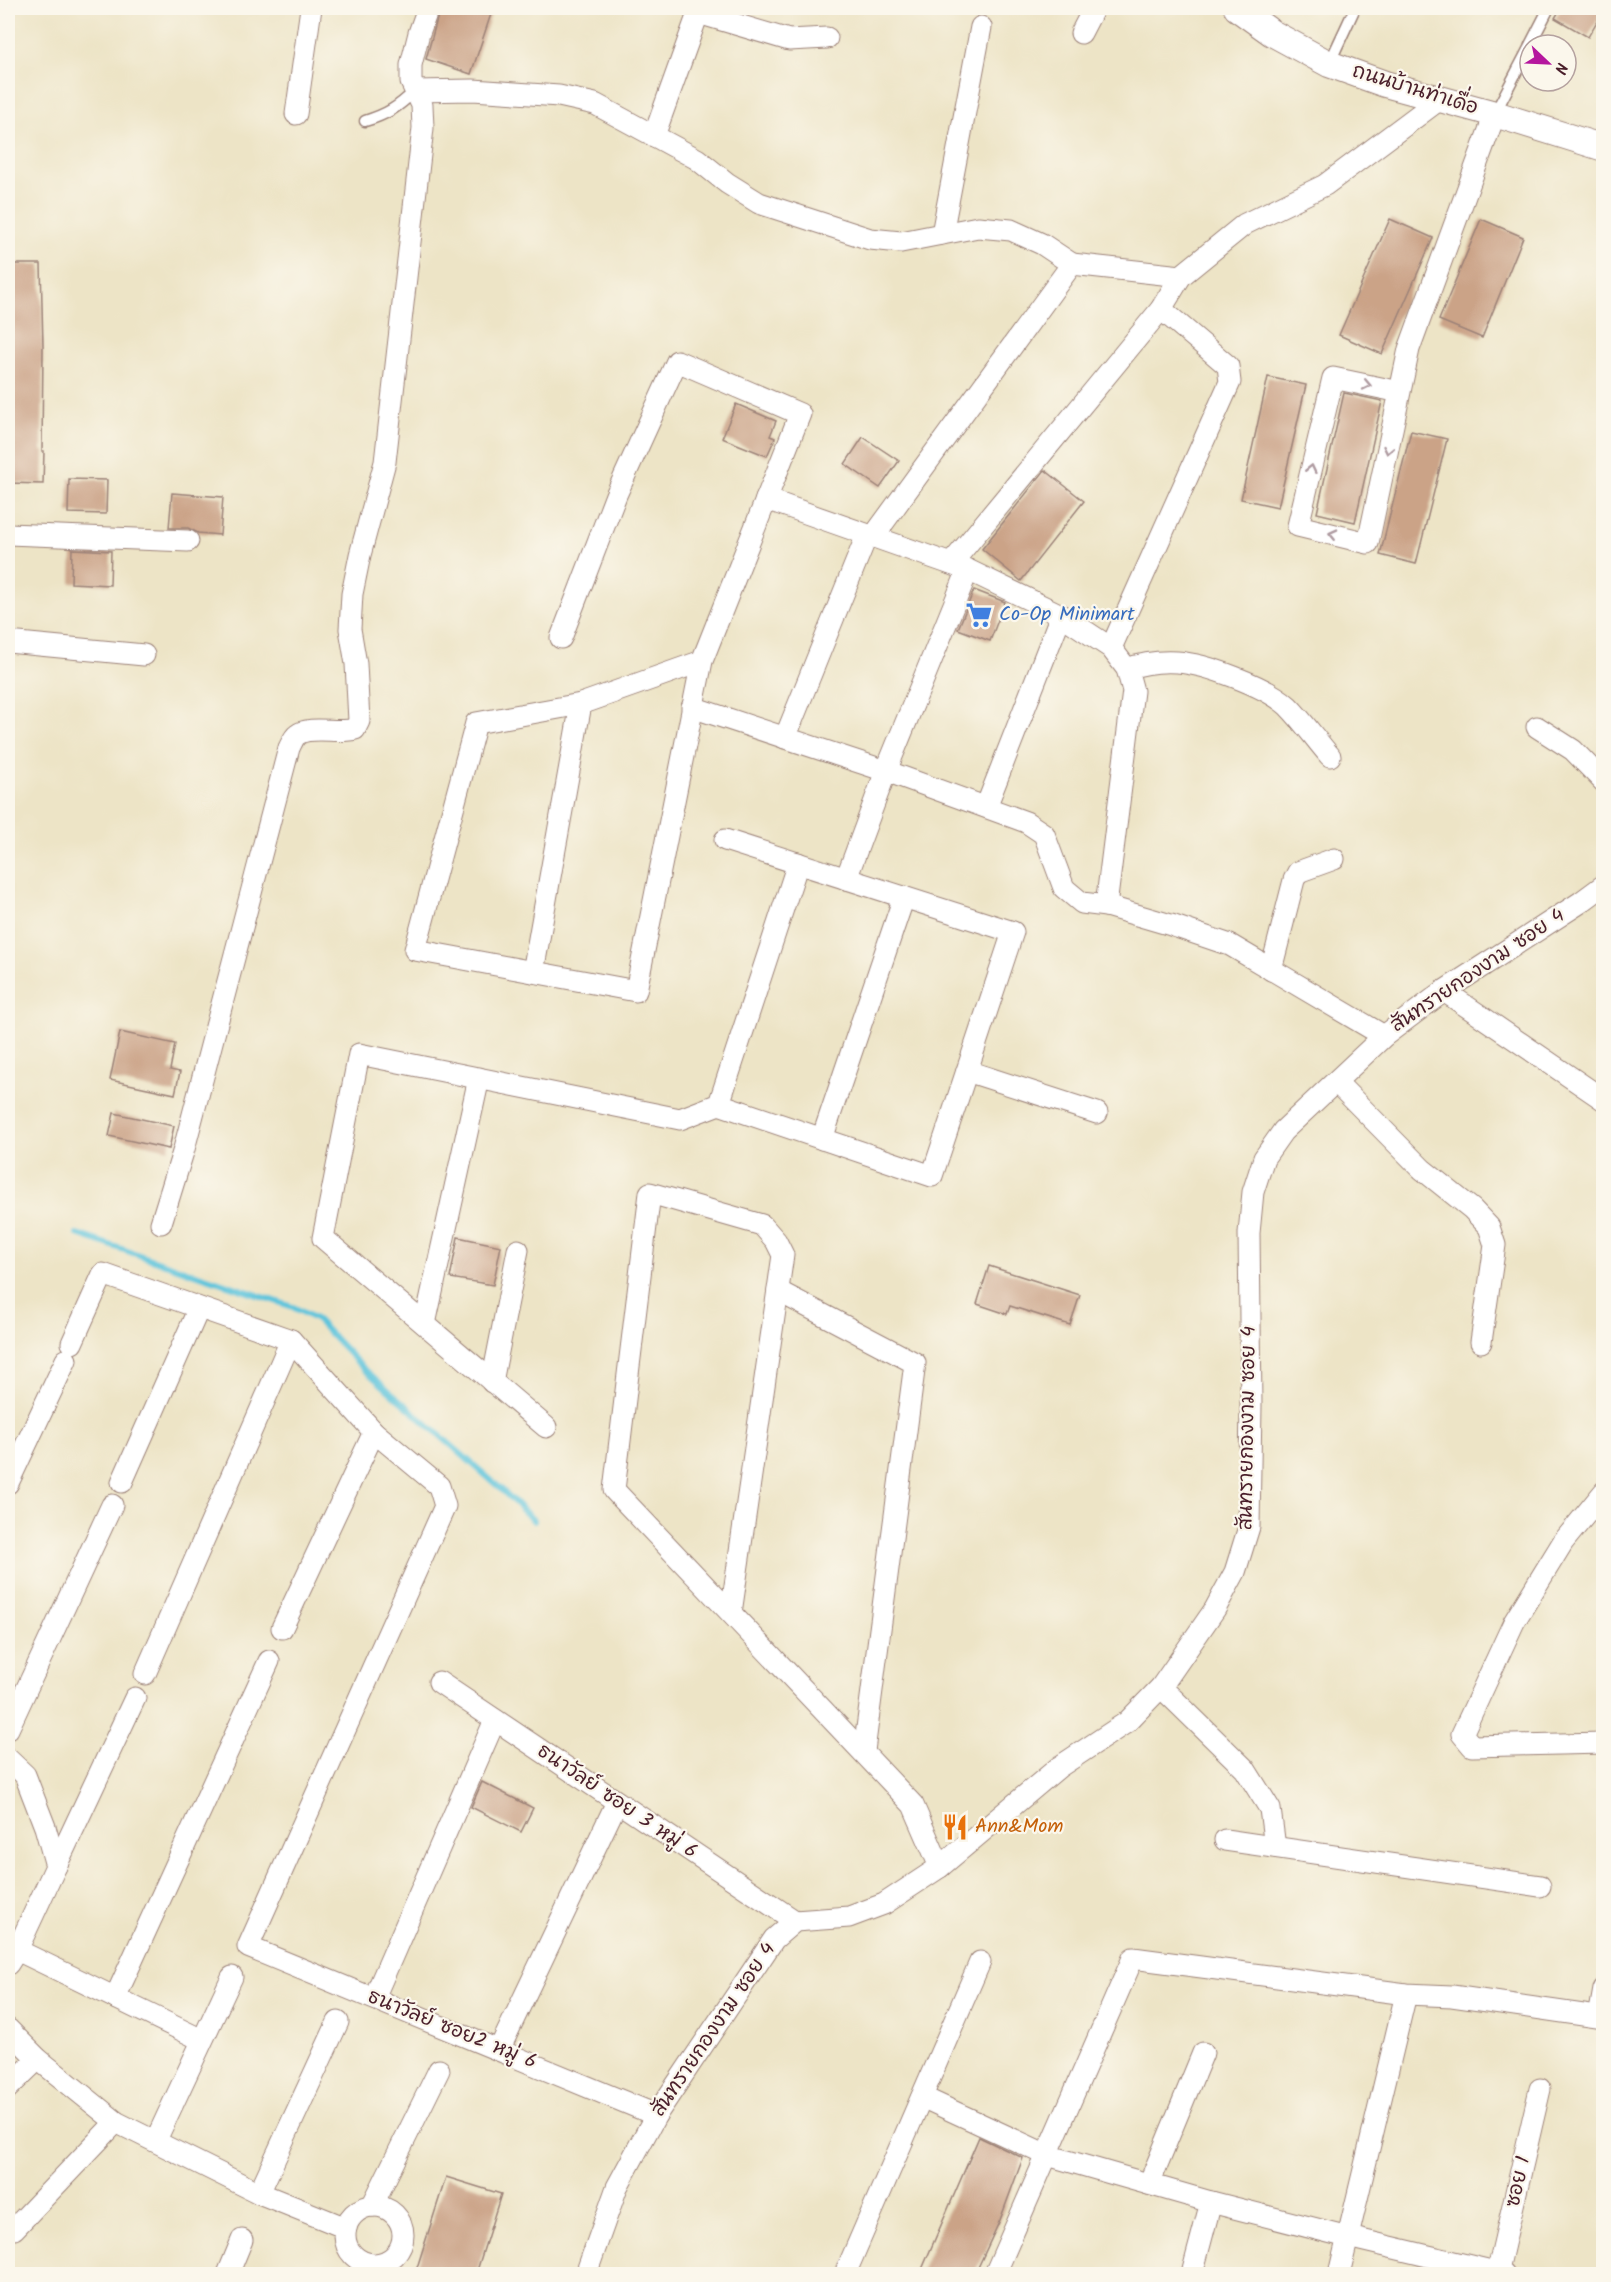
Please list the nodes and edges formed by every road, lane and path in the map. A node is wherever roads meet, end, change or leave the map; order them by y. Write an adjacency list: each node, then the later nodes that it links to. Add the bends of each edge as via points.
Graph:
1 (311, 8): 16 (street)
2 (428, 8): 14 (street, via 411,65)
3 (1094, 8): 9 (street)
4 (1237, 8): 12 (street, ถนนบ้านท่าเดื่อ, via 1272,33)
5 (1355, 8): 12 (lane)
6 (1550, 8): 10 (lane)
7 (699, 10): 11 (street, via 789,40); 19 (street)
8 (981, 27): 21 (street)
9 (1081, 33)
10 (1536, 33)
11 (827, 38)
12 (1329, 64): 15 (street, ถนนบ้านท่าเดื่อ)
13 (1518, 69): 17 (lane)
14 (415, 91): 18 (lane, via 398,107); 19 (street, via 473,90 559,96 595,104); 64 (street, via 422,105 423,128 385,462 352,594 350,629 359,720 355,729 346,732 309,730 297,735 289,748)
15 (1440, 99): 17 (street, ถนนบ้านท่าเดื่อ); 23 (street, via 1325,185 1245,224)
16 (296, 114)
17 (1495, 114): 20 (street, ถนนบ้านท่าเดื่อ); 25 (street, via 1409,349)
18 (365, 121)
19 (654, 136): 21 (street, via 697,159 759,203 870,239 901,242)
20 (1604, 148)
21 (942, 234): 22 (street, via 978,227 1011,230)
22 (1072, 264): 23 (street); 28 (street)
23 (1181, 276): 24 (street)
24 (1161, 309): 30 (street); 34 (street, via 1228,366 1230,382)
25 (1400, 393): 25 (street, one-way to 25, via 1368,543 1298,526 1333,378)
26 (766, 499): 28 (street); 32 (street, via 800,414 677,361 616,495); 36 (street)
27 (8, 534): 29 (street)
28 (870, 536): 30 (street); 41 (street)
29 (188, 541)
30 (960, 567): 31 (street); 43 (street)
31 (1061, 615): 34 (street); 45 (street)
32 (561, 638)
33 (8, 642): 35 (street)
34 (1111, 648): 37 (street)
35 (144, 655)
36 (702, 661): 38 (street); 39 (street)
37 (1127, 669): 42 (street, via 1141,664 1178,662 1263,689 1287,706); 52 (street, via 1133,691)
38 (581, 704): 54 (street); 54 (street, via 476,723 415,950)
39 (692, 707): 41 (street); 54 (street, via 636,991)
40 (1537, 727): 44 (street, via 1573,750)
41 (785, 738): 43 (street)
42 (1330, 756)
43 (886, 771): 45 (street); 49 (street)
44 (1604, 782)
45 (986, 807): 52 (street, via 1026,822 1044,834 1064,888 1082,903)
46 (725, 840): 48 (street)
47 (1334, 859): 53 (street, via 1298,872)
48 (798, 863): 49 (street); 61 (street)
49 (846, 879): 51 (street)
50 (1604, 885): 55 (street, สันทรายกองงาม ซอย 4)
51 (904, 897): 57 (street, via 1013,932); 63 (street)
52 (1106, 906): 53 (street, via 1230,945)
53 (1271, 970): 56 (street)
54 (533, 972)
55 (1444, 991): 56 (street, สันทรายกองงาม ซอย 4); 60 (street)
56 (1384, 1036): 59 (street, สันทรายกองงาม ซอย 4)
57 (967, 1071): 62 (street); 63 (street, via 932,1176)
58 (479, 1078): 61 (street, via 680,1119); 68 (street); 68 (street, via 359,1054 323,1238)
59 (1336, 1082): 70 (street, via 1422,1169 1489,1227 1495,1245); 83 (street, สันทรายกองงาม ซอย 4, via 1283,1131 1264,1158 1252,1192 1249,1527 1235,1572 1215,1609)
60 (1604, 1100)
61 (719, 1104): 63 (street)
62 (1097, 1113)
63 (822, 1139)
64 (161, 1223)
65 (518, 1250): 71 (street)
66 (778, 1291): 78 (street); 78 (street, via 783,1255 762,1225 650,1193 614,1490); 88 (street, via 915,1363)
67 (199, 1308): 69 (street); 74 (street); 75 (street, via 103,1274)
68 (425, 1324): 71 (street)
69 (291, 1340): 73 (street); 81 (street)
70 (1481, 1342)
71 (492, 1382): 72 (street)
72 (546, 1427)
73 (374, 1432): 79 (street); 103 (street, ธนาวัลย์ ซอย2 หมู่ 6, via 439,1485 446,1506 248,1947)
74 (122, 1482)
75 (8, 1483)
76 (1604, 1492): 87 (street, via 1563,1542 1514,1622 1462,1734 1472,1746)
77 (111, 1505): 86 (street)
78 (731, 1613): 88 (street)
79 (282, 1628)
80 (269, 1661): 102 (street)
81 (145, 1674)
82 (439, 1682): 85 (street, ธนาวัลย์ ซอย 3 หมู่ 6)
83 (1161, 1687): 92 (street, via 1245,1769 1270,1809); 94 (street, สันทรายกองงาม ซอย 4, via 1126,1722 1059,1767)
84 (135, 1698): 93 (street)
85 (495, 1720): 90 (street, ธนาวัลย์ ซอย 3 หมู่ 6); 103 (street)
86 (8, 1729)
87 (1604, 1743)
88 (864, 1751): 94 (street, via 913,1805)
89 (8, 1759): 93 (street, via 25,1775)
90 (617, 1802): 96 (street, ธนาวัลย์ ซอย 3 หมู่ 6); 108 (street)
91 (1225, 1840): 92 (street)
92 (1275, 1847): 95 (street)
93 (57, 1866): 97 (street)
94 (939, 1867): 96 (street, สันทรายกองงาม ซอย 4, via 884,1904 849,1917)
95 (1540, 1886)
96 (795, 1921): 115 (street, สันทรายกองงาม ซอย 4, via 774,1939)
97 (12, 1957): 102 (street)
98 (980, 1962): 114 (street)
99 (232, 1977): 107 (street)
100 (1604, 1989): 104 (street)
101 (1406, 1994): 104 (street, via 1452,1996); 118 (street, via 1133,1958); 125 (street)
102 (115, 1998): 107 (street)
103 (374, 1998): 108 (street, ธนาวัลย์ ซอย2 หมู่ 6)
104 (1601, 2018)
105 (338, 2022): 120 (street)
106 (8, 2029): 110 (street)
107 (202, 2040): 117 (street)
108 (499, 2050): 115 (street, ธนาวัลย์ ซอย2 หมู่ 6)
109 (1203, 2053): 119 (street)
110 (38, 2059): 112 (street); 116 (street)
111 (439, 2070): 122 (street)
112 (8, 2088)
113 (1540, 2089): 134 (street, ซอย 1)
114 (922, 2097): 118 (street); 130 (street)
115 (656, 2115): 129 (street, สันทรายกองงาม ซอย 4, via 617,2187)
116 (116, 2122): 117 (street); 124 (street)
117 (156, 2140): 120 (street)
118 (1047, 2155): 119 (street); 131 (street)
119 (1149, 2184): 121 (street)
120 (259, 2193): 123 (street)
121 (1211, 2202): 125 (street); 132 (street)
122 (372, 2206): 123 (street, via 355,2213); 127 (street, via 396,2217 402,2243 384,2263)
123 (346, 2228): 127 (street, via 347,2246)
124 (14, 2229)
125 (1348, 2237): 133 (street); 134 (street)
126 (242, 2240): 128 (street)
127 (356, 2267)
128 (228, 2274)
129 (586, 2274)
130 (845, 2274)
131 (995, 2274)
132 (1192, 2274)
133 (1339, 2274)
134 (1500, 2274)

